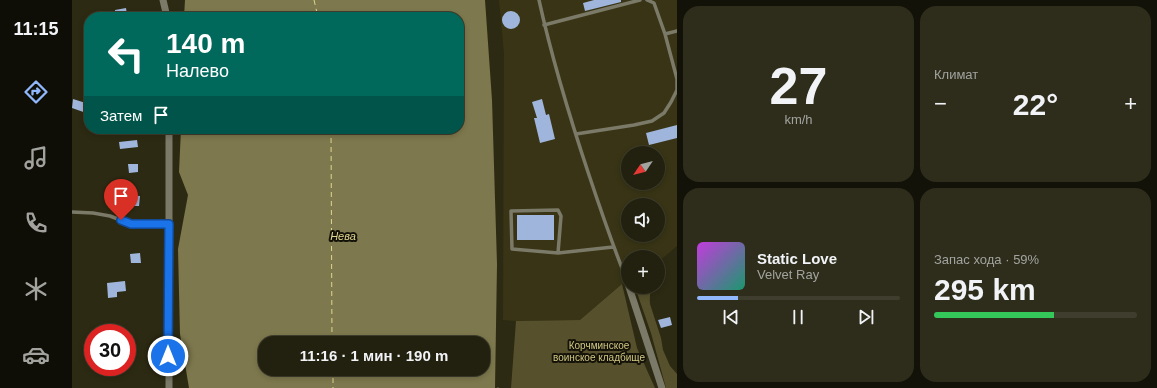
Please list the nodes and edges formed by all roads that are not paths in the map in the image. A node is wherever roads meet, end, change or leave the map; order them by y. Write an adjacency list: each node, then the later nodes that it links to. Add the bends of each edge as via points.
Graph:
1 (163, 0): 5 (street)
2 (539, 0): 6 (lane)
3 (640, 0): 6 (lane)
4 (647, 0): 8 (lane, via 654,3)
5 (166, 12)
6 (544, 25): 10 (lane)
7 (677, 31): 8 (lane)
8 (665, 34): 10 (lane, via 677,79 677,90 664,113 652,121 634,126)
9 (169, 134): 12 (street)
10 (576, 134): 13 (lane)
11 (72, 212): 12 (lane, via 110,216 131,224)
12 (169, 224): 17 (street)
13 (613, 247): 14 (lane); 15 (lane)
14 (558, 253): 14 (lane, via 512,249 511,211 558,210 561,216)
15 (621, 267)
16 (631, 294): 18 (street)
17 (169, 388)
18 (662, 388)

